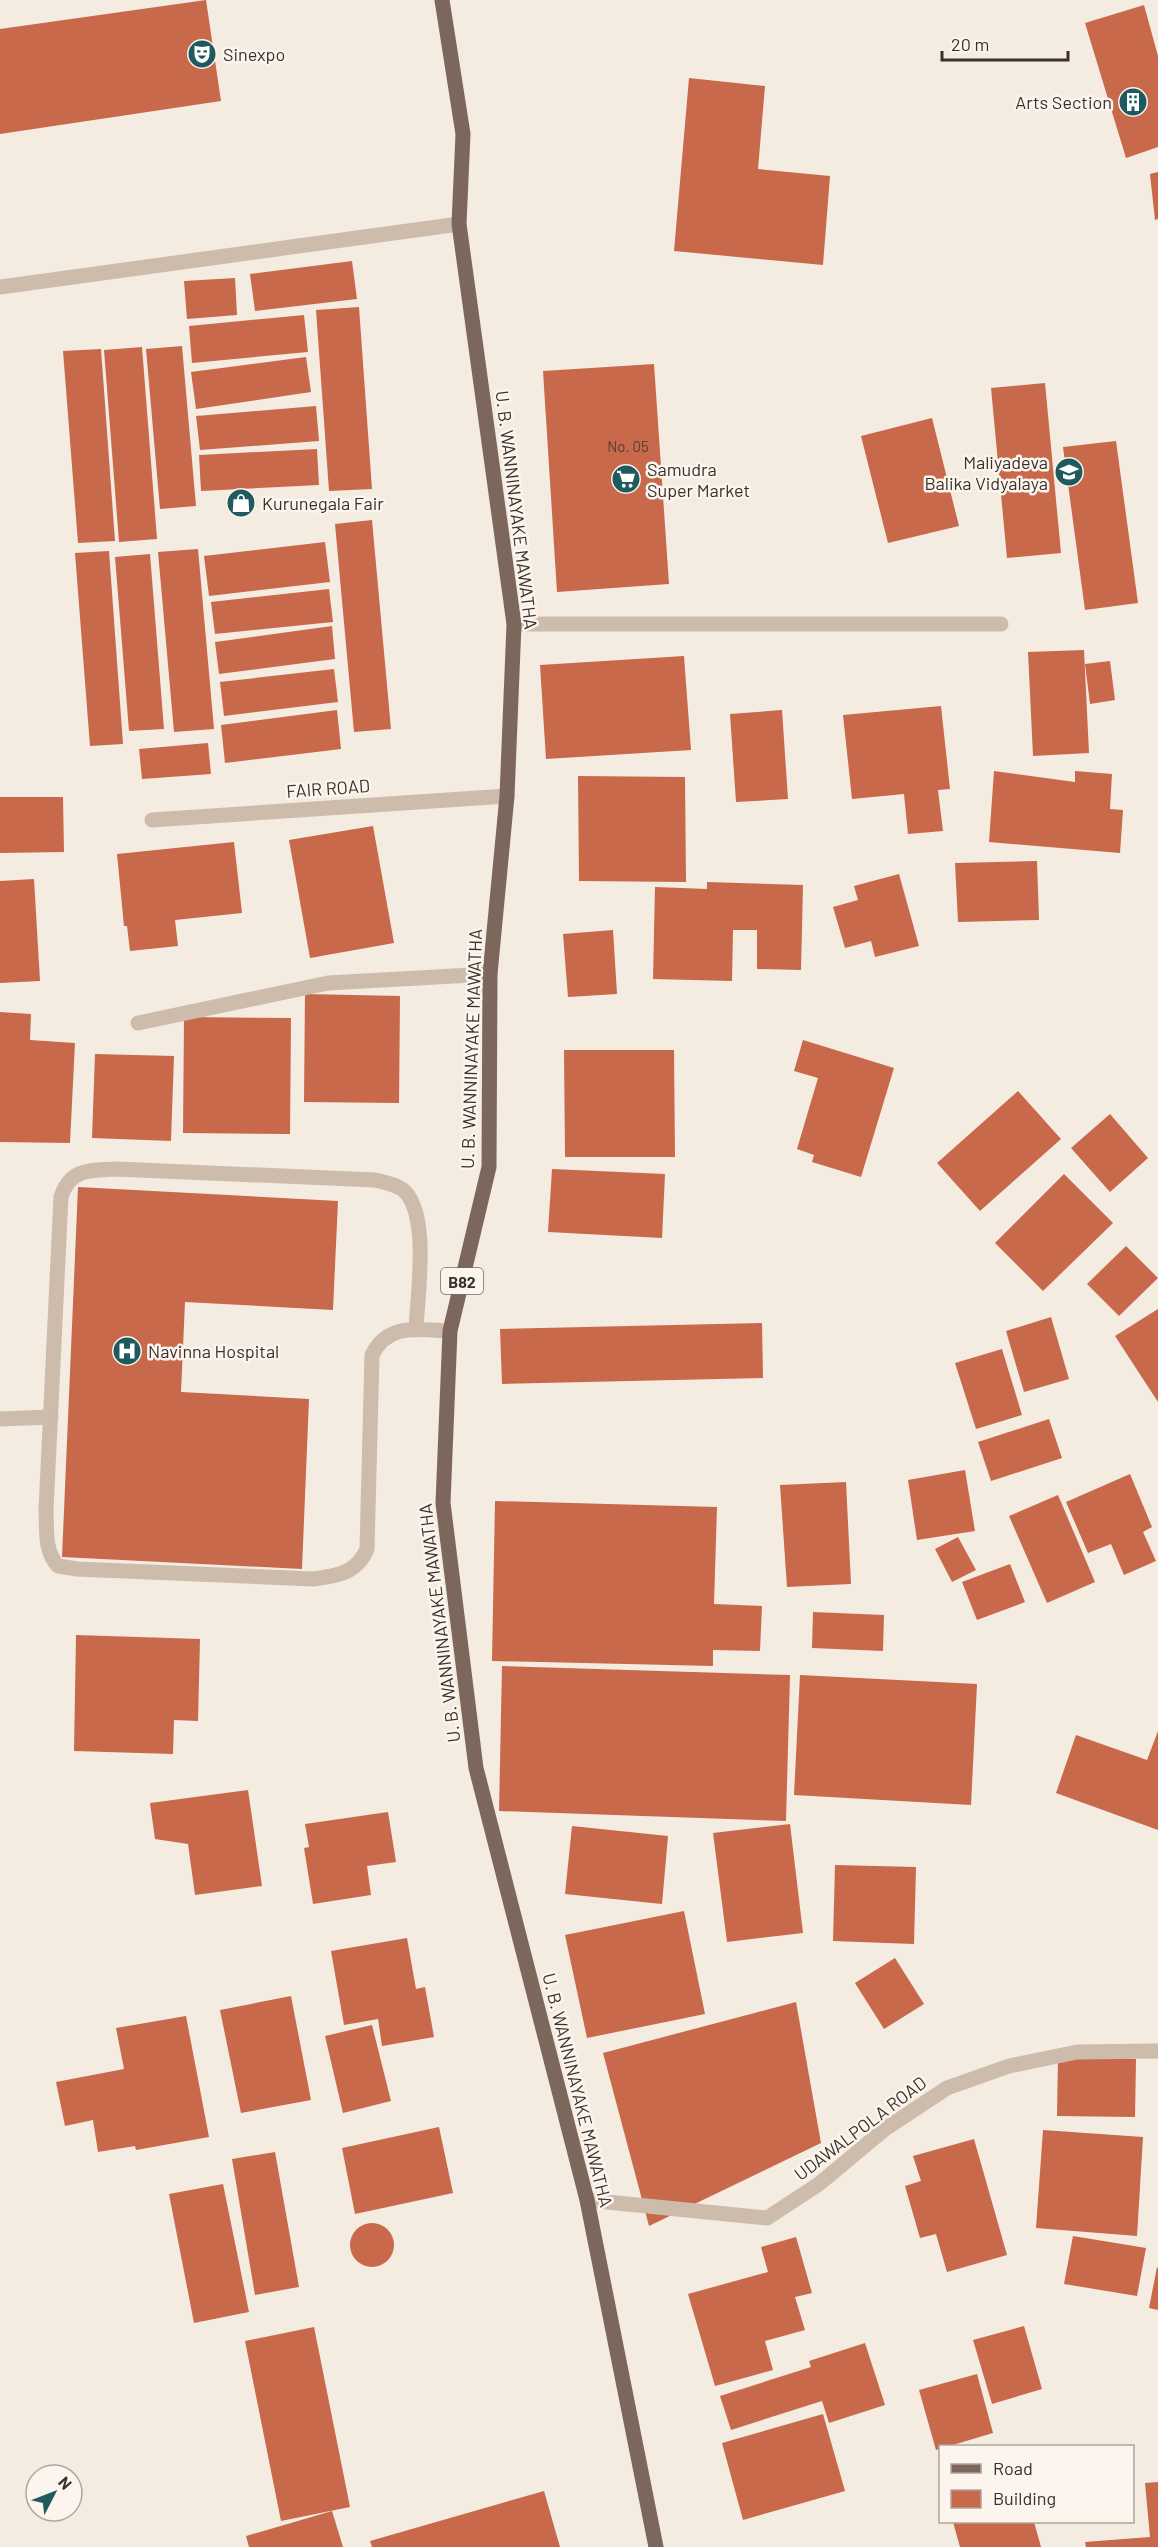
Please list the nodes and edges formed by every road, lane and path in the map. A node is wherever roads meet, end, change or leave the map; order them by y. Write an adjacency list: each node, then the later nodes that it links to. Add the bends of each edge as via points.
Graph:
1 (442, 0): 2 (main road, U. B. WANNINAYAKE MAWATHA / B82, via 463,134)
2 (459, 224): 3 (street); 4 (main road, U. B. WANNINAYAKE MAWATHA / B82)
3 (0, 286)
4 (514, 624): 5 (street); 6 (main road, U. B. WANNINAYAKE MAWATHA / B82)
5 (1001, 624)
6 (507, 796): 7 (street, FAIR ROAD); 8 (main road, U. B. WANNINAYAKE MAWATHA / B82)
7 (152, 820)
8 (490, 974): 9 (street, via 328,983); 11 (main road, U. B. WANNINAYAKE MAWATHA / B82, via 489,1167)
9 (138, 1023)
10 (416, 1330): 11 (street); 12 (street, via 419,1224 404,1190 375,1180 90,1170 65,1184 61,1197); 12 (street, via 389,1334 379,1340 372,1355 366,1549 363,1560 341,1575 314,1579 58,1566 47,1544)
11 (450, 1331): 15 (main road, U. B. WANNINAYAKE MAWATHA / B82, via 443,1503 476,1768)
12 (51, 1417): 13 (street)
13 (0, 1419)
14 (1158, 2051): 15 (street, UDAWALPOLA ROAD, via 1077,2052 1009,2066 947,2088 885,2129 819,2184 767,2218)
15 (586, 2200): 16 (main road, U. B. WANNINAYAKE MAWATHA / B82)
16 (656, 2547)

